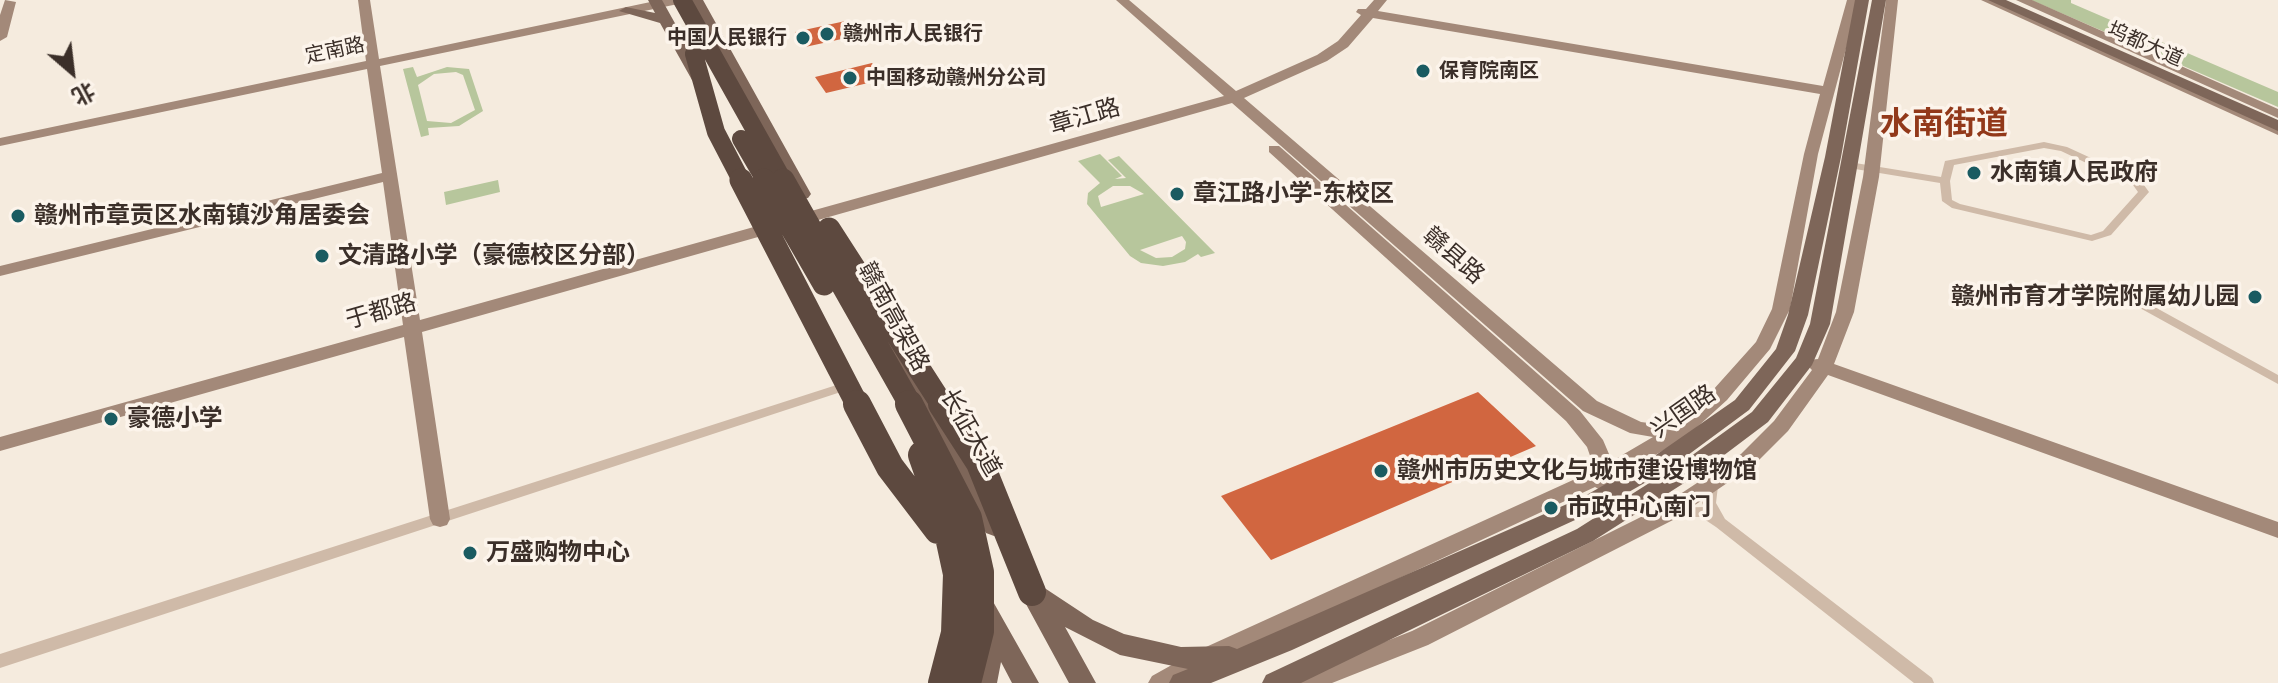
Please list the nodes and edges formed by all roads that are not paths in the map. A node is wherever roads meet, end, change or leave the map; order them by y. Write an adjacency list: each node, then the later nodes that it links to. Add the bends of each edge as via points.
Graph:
1 (364, 0): 19 (street)
2 (1109, 0): 21 (street, 赣县路)
3 (1122, 0): 21 (street, 赣县路)
4 (1381, 0): 15 (street, 章江路)
5 (1853, 0): 20 (street)
6 (1862, 0): 38 (main road, 兴国路, via 1833,157 1785,351 1742,405)
7 (1879, 0): 26 (main road, 兴国路)
8 (1892, 0): 27 (street)
9 (1987, 0): 24 (street)
10 (1995, 0): 24 (main road, 坞都大道)
11 (2009, 0): 23 (main road, 坞都大道)
12 (2022, 0): 23 (street)
13 (10, 2): 17 (street)
14 (676, 3): 16 (main road); 16 (main road); 18 (highway, 赣南高架路); 22 (highway, 赣南高架路, bridge); 30 (main road, 长征大道); 31 (main road)
15 (1367, 9): 20 (street); 21 (street, 章江路, via 1322,58)
16 (626, 11): 19 (street, 定南路)
17 (0, 37)
18 (694, 54): 48 (highway, bridge, via 716,132 890,467); 56 (highway, 赣南高架路, bridge, via 928,466 957,574 955,633)
19 (374, 64): 25 (street, 定南路); 28 (street)
20 (1828, 91): 40 (street, via 1781,309 1764,345 1720,395)
21 (1223, 96): 30 (street, 章江路); 40 (street, 赣县路, via 1590,406 1637,428); 42 (street, 赣县路, via 1573,416 1596,445)
22 (745, 111): 50 (highway, bridge, via 980,463); 57 (highway, 赣南高架路, bridge, via 942,462 968,518 980,572 980,631)
23 (2278, 117)
24 (2278, 128)
25 (0, 142)
26 (1849, 165): 27 (street); 35 (main road, 兴国路)
27 (1872, 169): 29 (street); 35 (street, via 1845,312)
28 (390, 176): 32 (street); 34 (street)
29 (1945, 181): 29 (street, via 1947,201 1956,206 2092,238 2107,233 2144,192 2137,183 2044,145 1949,163)
30 (812, 212): 31 (street, 章江路); 50 (main road, 长征大道)
31 (773, 223): 34 (street, 于都路); 37 (main road)
32 (0, 271)
33 (2113, 288): 36 (street)
34 (412, 324): 39 (street, 于都路); 41 (street, 于都路); 46 (street)
35 (1814, 364): 43 (street, via 1781,426); 49 (street); 55 (main road, 兴国路, via 1760,417 1638,503 1585,535)
36 (2278, 380)
37 (856, 382): 46 (street); 48 (main road)
38 (1703, 432): 40 (street, 赣县路); 44 (main road, 兴国路)
39 (0, 434)
40 (1673, 435): 42 (street)
41 (0, 444)
42 (1606, 473): 44 (street); 53 (street)
43 (1711, 486): 45 (street); 47 (street, via 1709,503)
44 (1601, 497): 52 (main road, 兴国路)
45 (1666, 514): 47 (street, via 1703,512); 55 (street, via 1420,638)
46 (440, 519): 54 (street)
47 (1721, 523): 64 (street)
48 (938, 530): 51 (main road)
49 (2278, 530)
50 (1032, 592): 53 (main road, via 1120,644); 60 (main road, 长征大道)
51 (987, 615): 58 (main road, via 990,651); 59 (main road)
52 (1283, 642): 53 (main road, via 1247,655); 62 (main road, 兴国路)
53 (1203, 659): 61 (street)
54 (0, 661)
55 (1299, 678): 63 (main road, 兴国路)
56 (942, 683)
57 (967, 683)
58 (984, 683)
59 (1026, 683)
60 (1083, 683)
61 (1160, 683)
62 (1182, 683)
63 (1275, 683)
64 (1926, 683)

